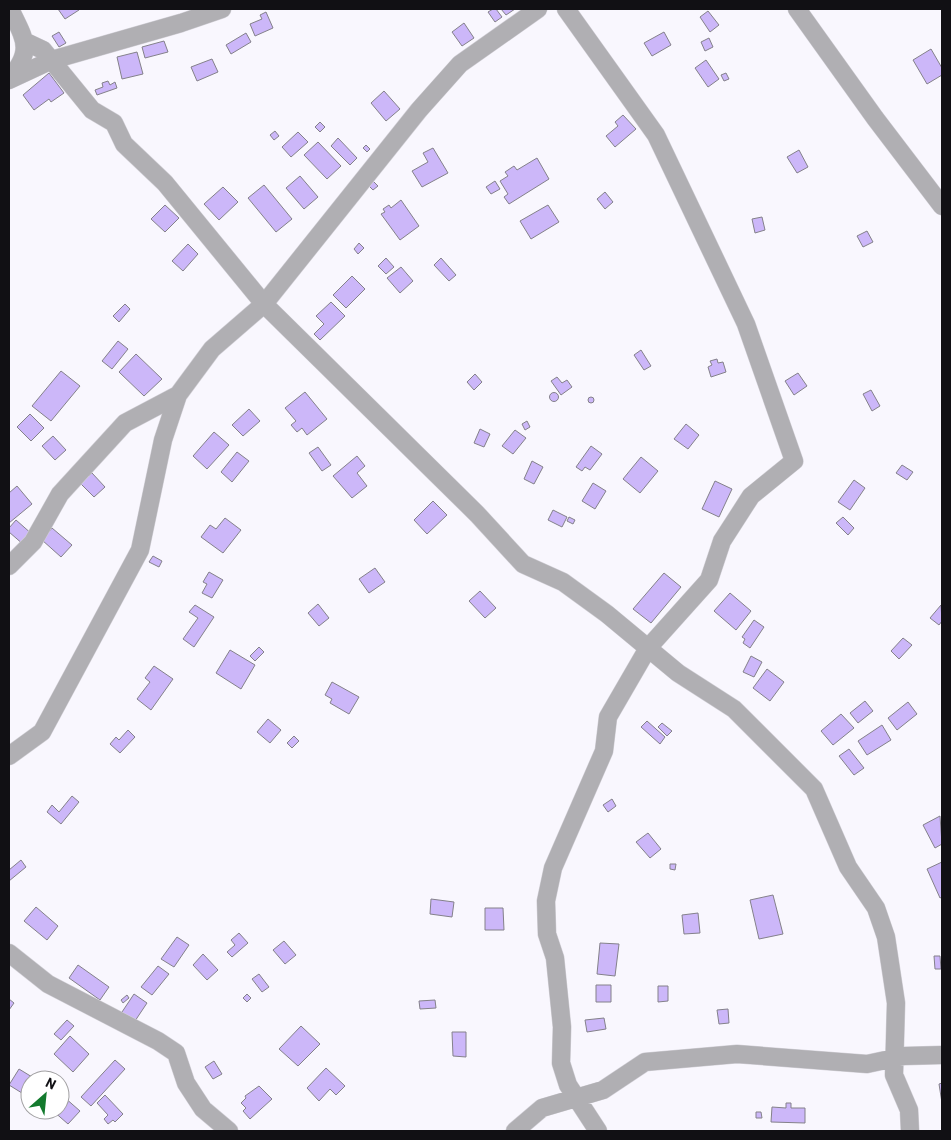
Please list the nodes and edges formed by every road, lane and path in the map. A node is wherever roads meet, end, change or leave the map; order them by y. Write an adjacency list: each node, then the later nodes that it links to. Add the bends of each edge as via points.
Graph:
1 (10, 9): 6 (street)
2 (222, 9): 7 (street, via 182,24)
3 (538, 9): 10 (street, via 460,64 419,110)
4 (566, 9): 13 (street, via 656,135 746,324 794,461 752,496 722,541 709,580)
5 (797, 9): 9 (street)
6 (26, 42): 7 (street, via 43,50); 8 (street, via 25,55)
7 (52, 60): 8 (street); 10 (street, via 92,110 114,123 124,144 166,183)
8 (9, 80)
9 (942, 206)
10 (264, 304): 11 (street, via 212,349); 13 (street, via 477,514 523,564 563,582)
11 (178, 395): 12 (street, via 125,423 60,494 33,542); 14 (street, via 163,440 140,550 42,732)
12 (9, 566)
13 (648, 648): 17 (street, via 678,673 734,709 814,789 848,867 876,908 886,937 896,1003); 18 (street, via 608,717 604,751 553,868 546,901 547,934 554,958 562,1027 561,1063)
14 (9, 756)
15 (9, 953): 19 (street, via 48,984 176,1053 186,1083 203,1110)
16 (942, 1056): 17 (street)
17 (894, 1058): 18 (street, via 867,1064 737,1054 645,1062 603,1090); 22 (street, via 894,1075 908,1110)
18 (576, 1097): 20 (street, via 542,1108); 21 (street)
19 (228, 1131)
20 (515, 1131)
21 (598, 1131)
22 (910, 1131)

